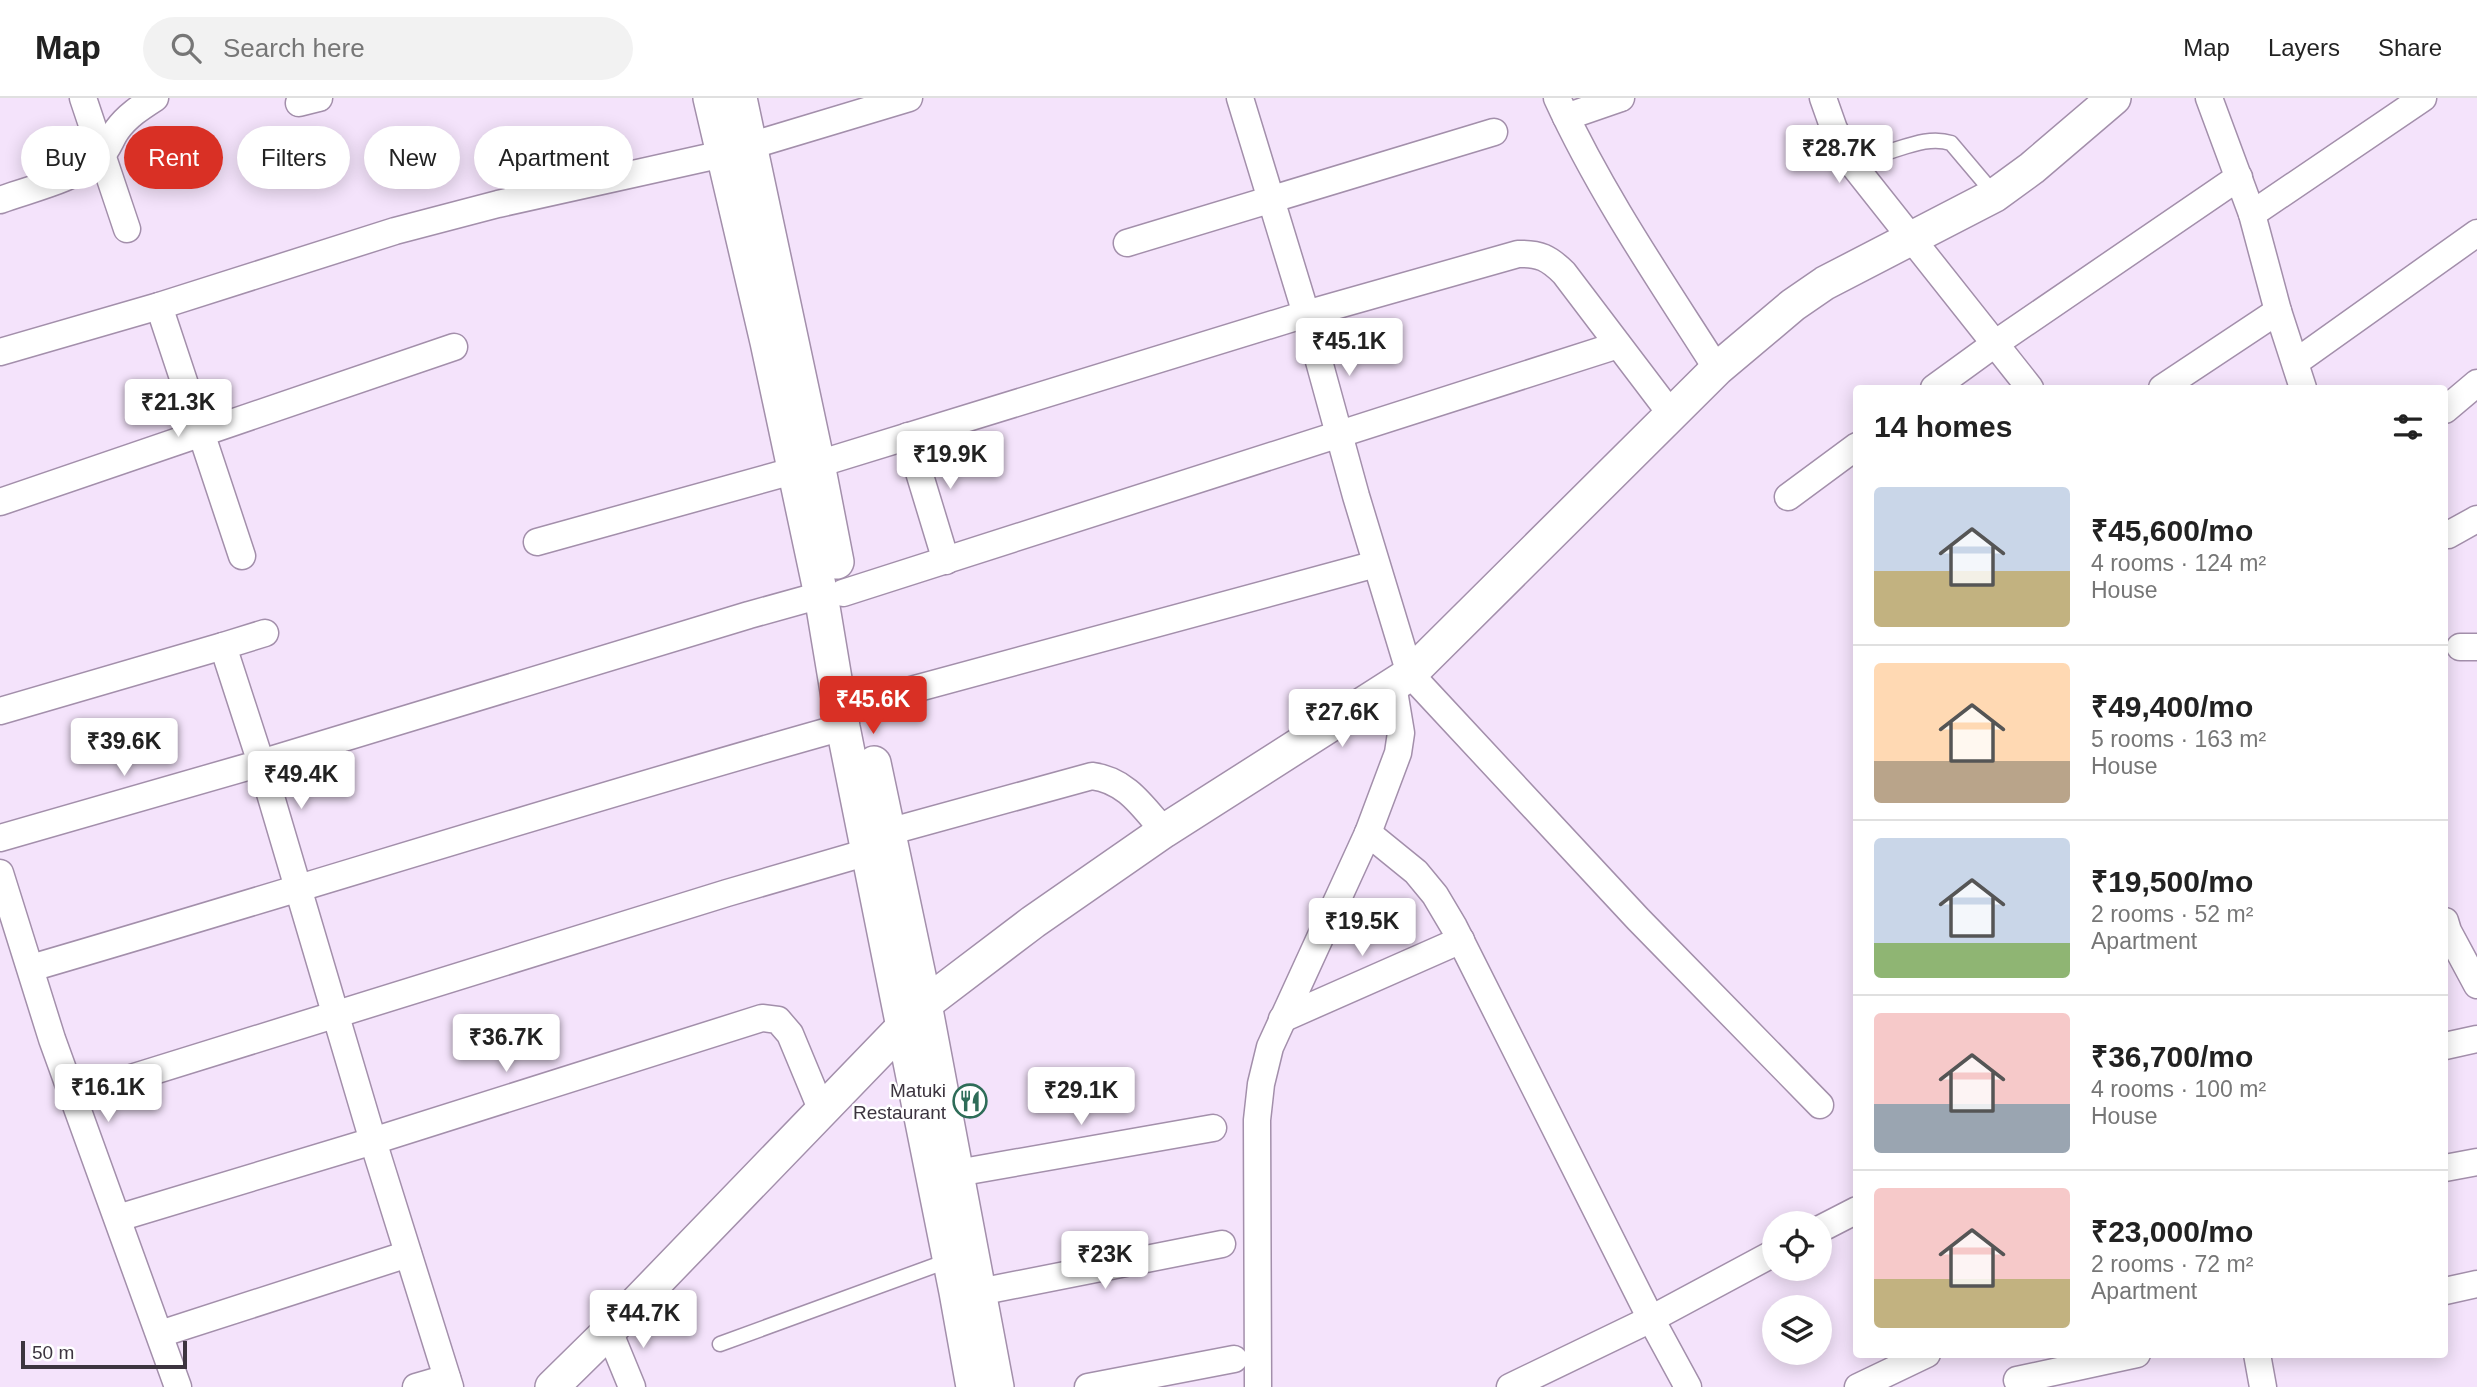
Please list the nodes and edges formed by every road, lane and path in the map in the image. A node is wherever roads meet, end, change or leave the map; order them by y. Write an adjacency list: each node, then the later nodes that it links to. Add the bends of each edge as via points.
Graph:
1 (83, 98): 13 (street)
2 (155, 98): 15 (street, via 128,117)
3 (710, 98): 16 (street)
4 (740, 98): 16 (street)
5 (909, 98): 16 (street)
6 (1621, 98): 11 (street)
7 (1823, 98): 27 (street, via 1854,166)
8 (2209, 98): 19 (street)
9 (2423, 98): 24 (street)
10 (1242, 99): 23 (street)
11 (1561, 107): 37 (street, via 1623,221)
12 (2095, 110): 21 (street)
13 (93, 126)
14 (1494, 132): 23 (street)
15 (110, 142)
16 (737, 150): 29 (street, via 395,231); 49 (street)
17 (1888, 152): 21 (lane, via 1931,141 1951,143)
18 (110, 177): 25 (street)
19 (2239, 177): 24 (street); 32 (street)
20 (31, 189): 22 (street)
21 (1995, 195): 27 (street)
22 (0, 200)
23 (1269, 200): 28 (street); 31 (street)
24 (2252, 214): 30 (street)
25 (127, 229)
26 (2477, 233): 36 (street)
27 (1913, 238): 32 (street); 37 (street, via 1825,283)
28 (1127, 243)
29 (159, 306): 35 (street); 45 (street)
30 (2278, 311): 36 (street); 41 (street)
31 (1306, 314): 33 (street, via 1534,253 1549,258 1564,272); 46 (street); 47 (street)
32 (1996, 342): 39 (street); 40 (street)
33 (1618, 345): 44 (street); 46 (street)
34 (454, 347): 45 (street)
35 (0, 352)
36 (2296, 362): 42 (street)
37 (1717, 369): 44 (street)
38 (2477, 383): 43 (street)
39 (1938, 385)
40 (2028, 385)
41 (2167, 385)
42 (2303, 385)
43 (2448, 408)
44 (1671, 414): 61 (street)
45 (201, 432): 51 (street); 55 (street)
46 (1341, 435): 56 (street); 57 (street)
47 (908, 436): 49 (street); 56 (street)
48 (1853, 449): 50 (street)
49 (807, 467): 54 (street); 58 (street)
50 (1788, 496)
51 (0, 502)
52 (2477, 519): 53 (street)
53 (2448, 534)
54 (537, 542)
55 (242, 556)
56 (946, 561): 58 (street)
57 (1376, 564): 61 (street); 63 (street)
58 (832, 594): 63 (street); 64 (street)
59 (265, 633): 60 (street)
60 (223, 646): 62 (street); 64 (street)
61 (1402, 679): 65 (street); 66 (street, via 1400,743); 81 (street)
62 (0, 710)
63 (853, 715): 68 (street); 70 (street)
64 (261, 763): 67 (street); 70 (street)
65 (1164, 831): 68 (street, via 1124,786 1093,776); 76 (street, via 1033,922)
66 (1368, 833): 72 (street, via 1416,872); 77 (street)
67 (0, 838)
68 (878, 842): 75 (street); 76 (street)
69 (0, 873): 73 (street)
70 (300, 889): 73 (street); 75 (street)
71 (2448, 932): 74 (street)
72 (1461, 940): 77 (street); 98 (street)
73 (31, 968): 80 (street)
74 (2477, 985)
75 (335, 1015): 80 (street); 84 (street)
76 (915, 1016): 82 (street); 87 (street); 94 (street)
77 (1282, 1019): 114 (street, via 1270,1047 1257,1120)
78 (2477, 1038): 79 (street)
79 (2448, 1045)
80 (73, 1096): 89 (street)
81 (1820, 1105)
82 (822, 1111): 84 (street, via 790,1034 778,1020 762,1018); 99 (street)
83 (1213, 1128): 87 (street)
84 (373, 1142): 89 (street); 92 (street)
85 (2477, 1162): 86 (street)
86 (2448, 1167)
87 (957, 1173): 97 (street)
88 (1853, 1212): 90 (street)
89 (118, 1218): 100 (street)
90 (1832, 1223)
91 (1222, 1244): 97 (street)
92 (408, 1254): 100 (street); 107 (street)
93 (1762, 1259): 98 (street)
94 (950, 1260): 101 (lane); 108 (street)
95 (2477, 1284): 96 (street)
96 (2448, 1290)
97 (979, 1292): 108 (street)
98 (1651, 1319): 115 (street); 116 (street)
99 (609, 1331): 111 (street); 112 (street)
100 (160, 1334): 109 (street)
101 (720, 1344)
102 (1919, 1358): 117 (street)
103 (2119, 1358): 106 (street)
104 (2258, 1358): 118 (street)
105 (1234, 1359): 113 (street)
106 (2017, 1380)
107 (448, 1382): 110 (street)
108 (974, 1385)
109 (178, 1387)
110 (416, 1387)
111 (552, 1387)
112 (632, 1387)
113 (1088, 1387)
114 (1258, 1387)
115 (1510, 1387)
116 (1688, 1387)
117 (1858, 1387)
118 (2263, 1387)

